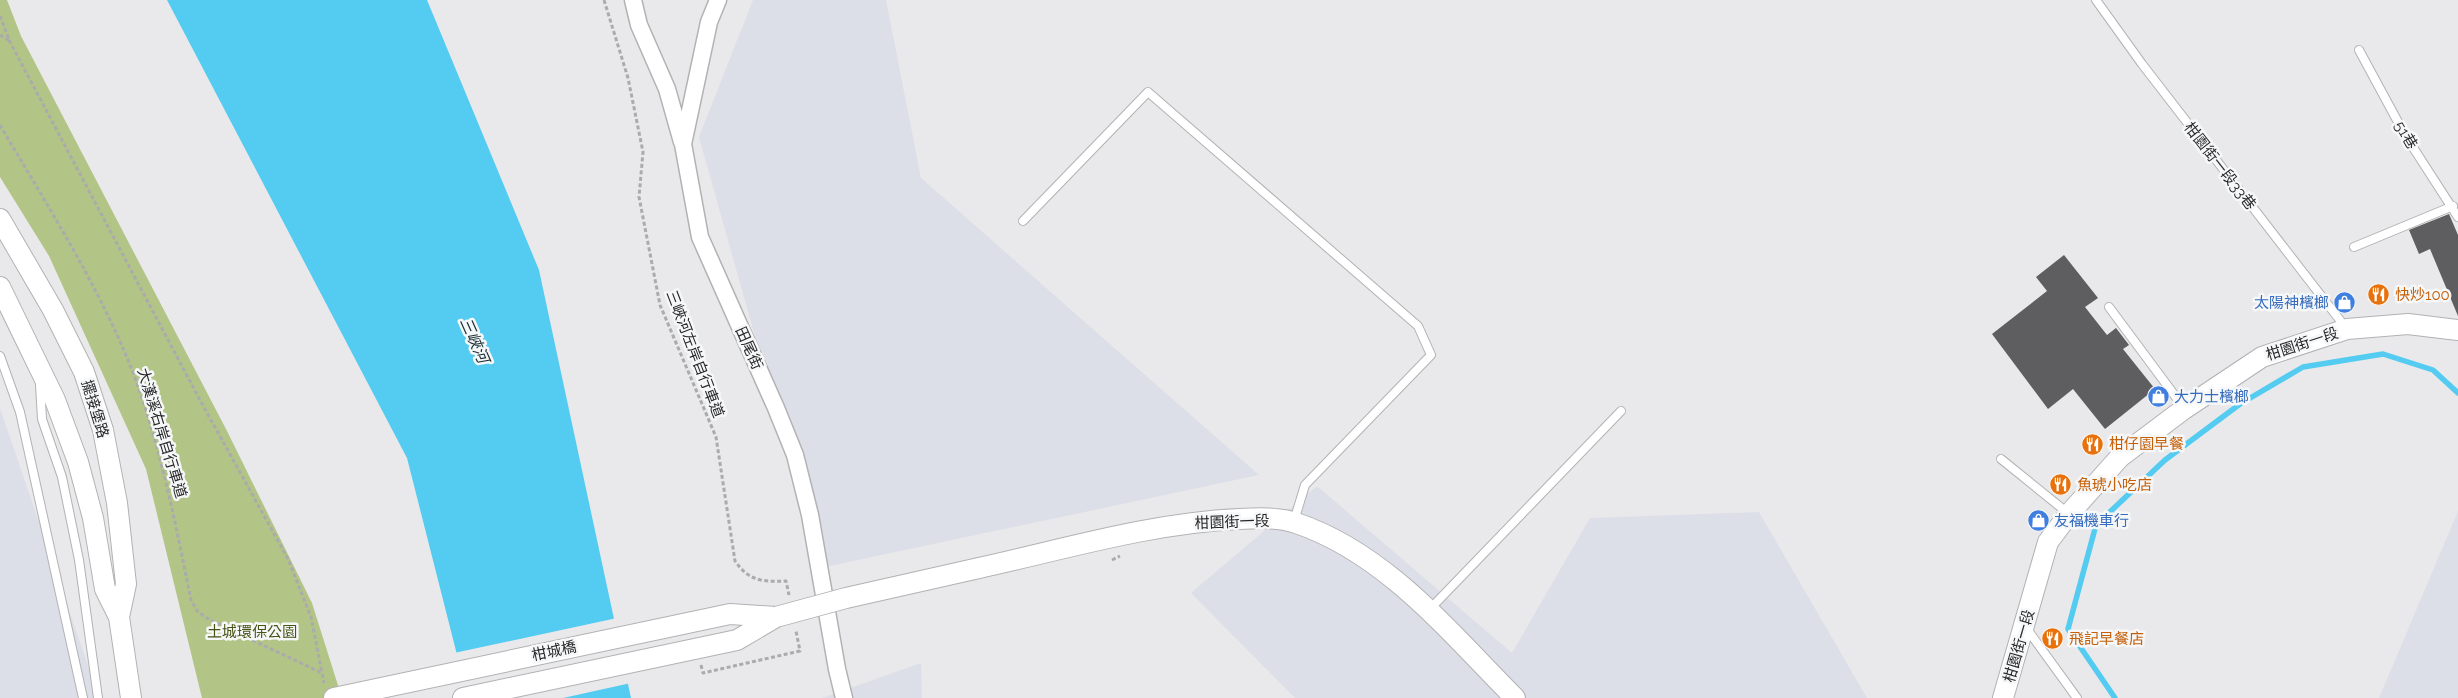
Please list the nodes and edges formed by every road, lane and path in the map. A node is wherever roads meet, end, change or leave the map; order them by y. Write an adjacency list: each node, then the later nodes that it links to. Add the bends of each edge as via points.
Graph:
1 (604, 0): 28 (path, 三峽河左岸自行車道, via 628,78 643,152 639,197 660,305 716,438 734,561 743,573 765,582 786,581)
2 (633, 0): 10 (street, via 639,26 666,89)
3 (718, 0): 10 (street, 田尾街, via 709,22)
4 (2096, 0): 18 (lane, 柑園街一段33巷)
5 (0, 16): 7 (path)
6 (0, 35): 7 (path)
7 (10, 42): 35 (path, via 288,559 311,616)
8 (2359, 50): 11 (lane, 51巷, via 2405,135)
9 (0, 125): 35 (path, 大漢溪右岸自行車道, via 74,251 132,372 174,514 191,600 198,612)
10 (682, 144): 41 (street, 田尾街, via 700,237 795,455 810,515)
11 (2453, 206): 12 (lane, 51巷); 15 (lane)
12 (2458, 217)
13 (0, 219): 30 (street, 擺接堡路, via 54,310 84,372 103,430 117,503 126,584)
14 (1023, 221): 26 (lane, via 1148,92 1418,326 1432,355 1305,485)
15 (2354, 247)
16 (0, 287): 21 (street, 擺接堡路)
17 (2109, 307): 22 (lane)
18 (2347, 330): 19 (street, 柑園街一段, via 2408,324); 22 (street, 柑園街一段, via 2262,357)
19 (2458, 330)
20 (0, 356): 37 (lane, via 20,412)
21 (38, 363): 30 (street, 擺接堡路, via 78,462 93,518 106,589); 38 (lane, via 42,419 62,477 79,560)
22 (2184, 409): 25 (street, 柑園街一段, via 2120,457)
23 (1621, 411): 29 (lane)
24 (2000, 459): 25 (lane)
25 (2069, 514): 33 (street, 柑園街一段, via 2048,542)
26 (1294, 522): 27 (street, 柑園街一段, via 1258,518 1168,526); 29 (street, 柑園街一段, via 1331,538 1368,560)
27 (979, 568): 31 (street, 柑城橋, bridge)
28 (790, 599)
29 (1428, 611): 42 (street, 柑園街一段)
30 (119, 617): 39 (street, 擺接堡路)
31 (776, 617): 36 (street, 柑城橋, via 730,614); 40 (street, 柑城橋, via 737,640)
32 (794, 625): 34 (path, via 800,651 703,674)
33 (2025, 628): 43 (street, 柑園街一段); 44 (lane)
34 (700, 664)
35 (322, 673): 36 (path)
36 (330, 694)
37 (83, 698)
38 (98, 698)
39 (131, 698)
40 (463, 698)
41 (844, 698)
42 (1515, 698)
43 (2004, 698)
44 (2077, 698)

